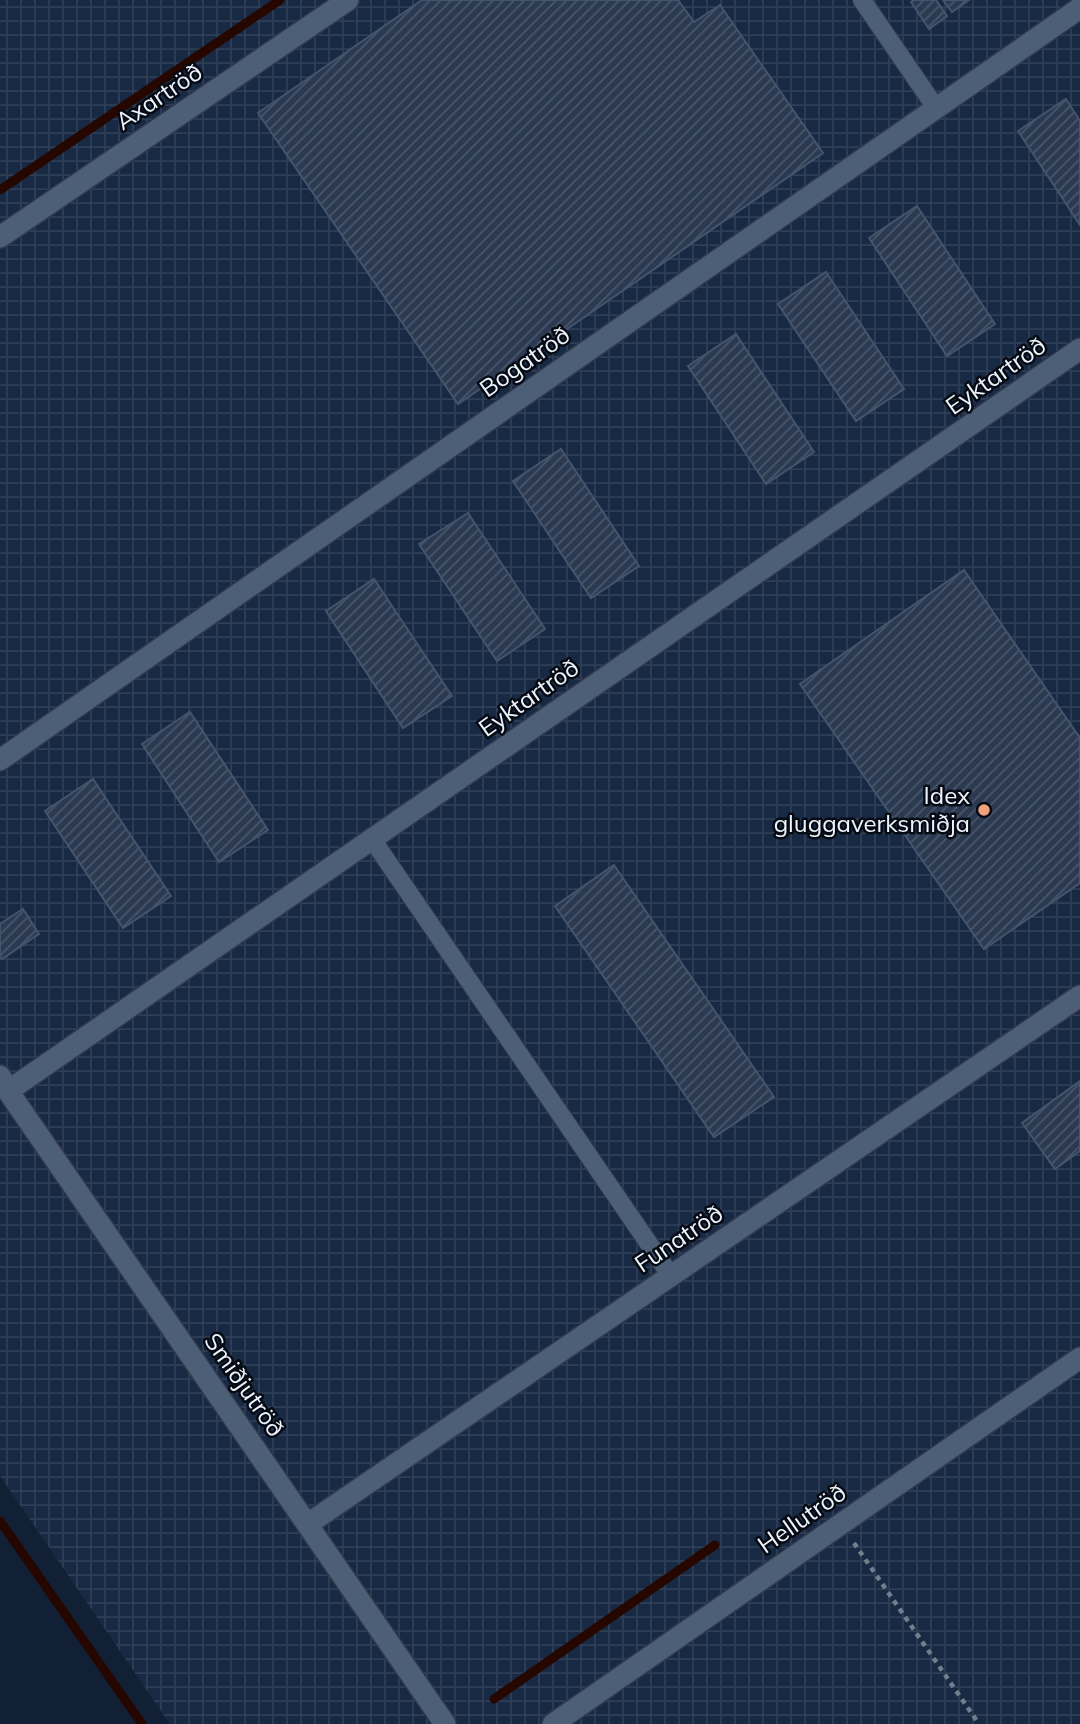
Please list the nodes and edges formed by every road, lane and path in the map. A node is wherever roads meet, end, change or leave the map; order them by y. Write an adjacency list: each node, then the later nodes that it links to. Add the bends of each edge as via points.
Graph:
1 (348, 0): 5 (street, Axartröð)
2 (862, 0): 4 (lane)
3 (1080, 8): 4 (street, Bogatröð)
4 (936, 108): 7 (street, Bogatröð)
5 (0, 237)
6 (1080, 349): 8 (street, Eyktartröð)
7 (0, 760)
8 (372, 839): 10 (street, Eyktartröð); 11 (lane)
9 (1080, 996): 11 (street, Funatröð)
10 (4, 1083): 13 (street, Smiðjutröð)
11 (671, 1276): 13 (street, Funatröð)
12 (1080, 1358): 14 (street, Hellutröð)
13 (308, 1524): 15 (street, Smiðjutröð)
14 (841, 1524): 16 (street, Hellutröð); 17 (path)
15 (445, 1724)
16 (553, 1724)
17 (979, 1724)

